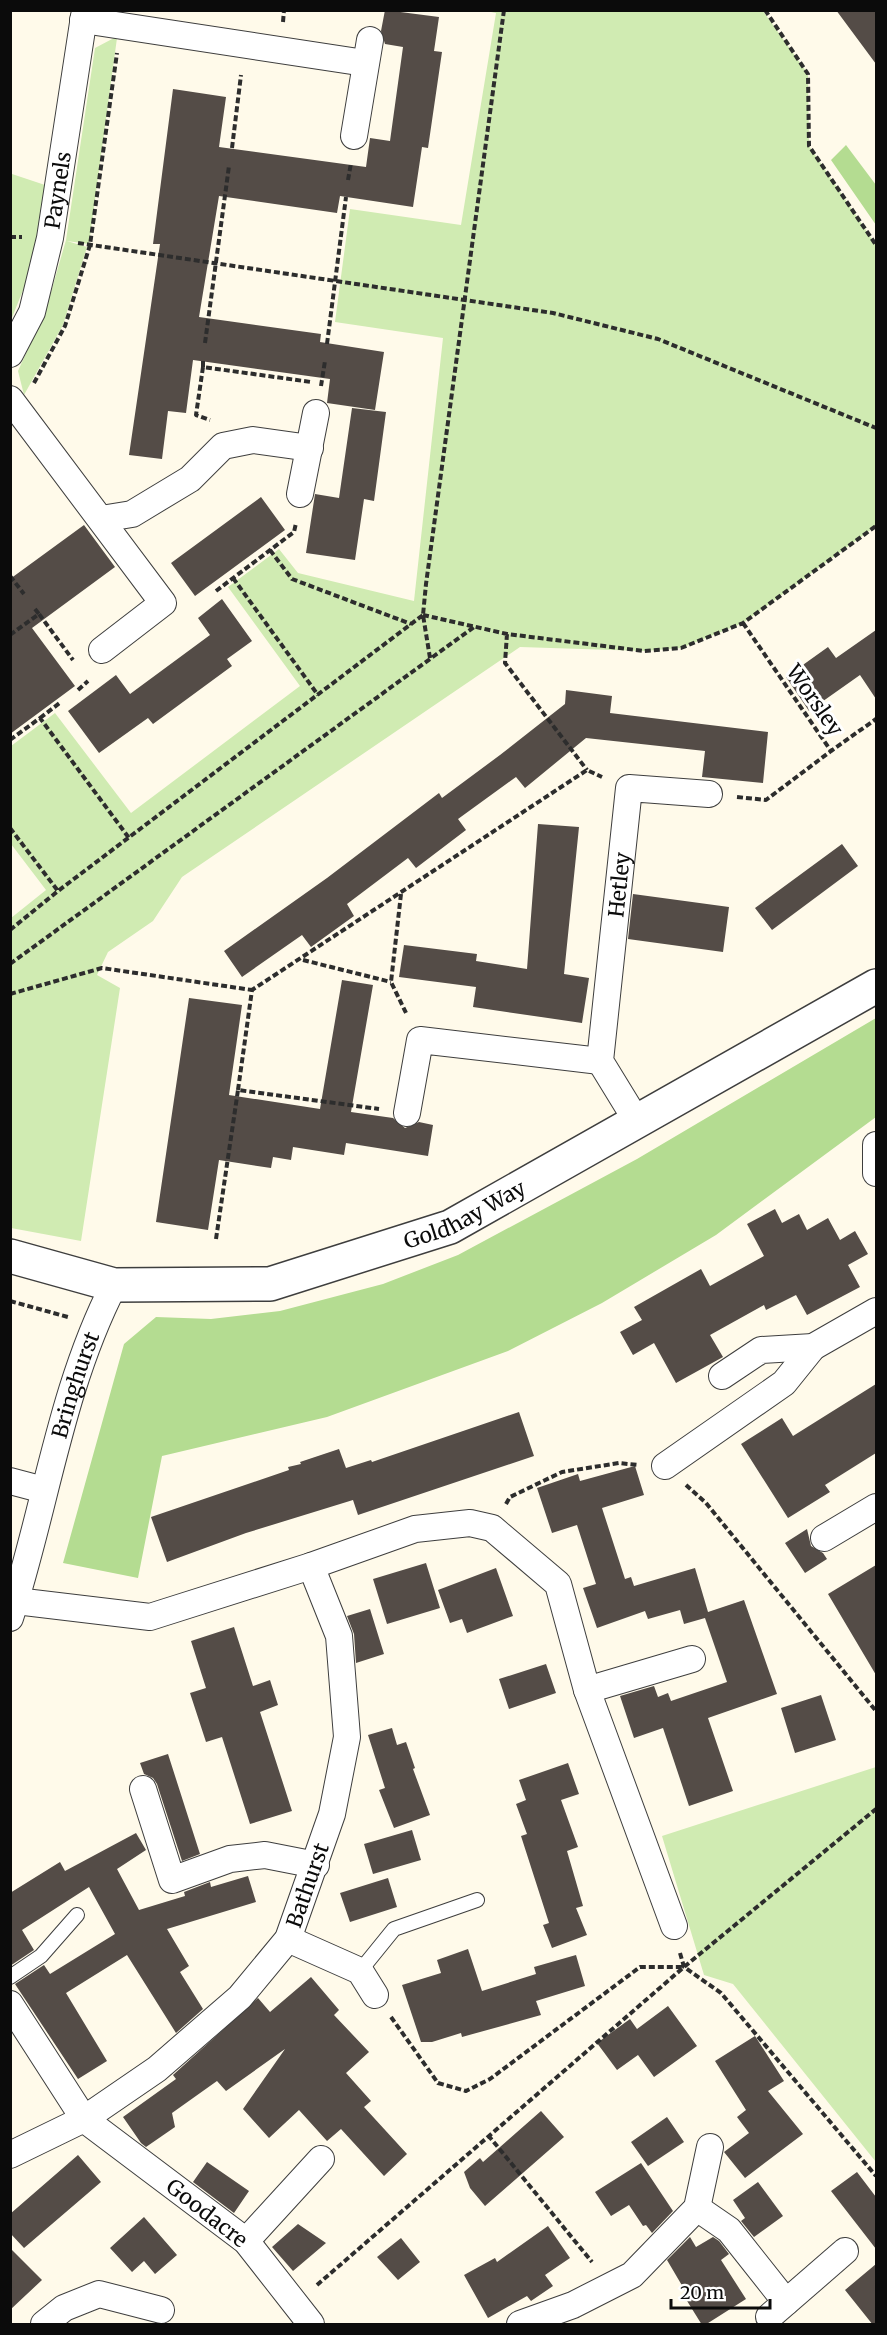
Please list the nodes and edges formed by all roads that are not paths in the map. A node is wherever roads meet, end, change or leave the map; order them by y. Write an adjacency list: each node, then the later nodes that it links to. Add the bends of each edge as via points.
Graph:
1 (84, 15): 2 (street, Paynels, via 121,26 244,45 368,52); 3 (street, Paynels, via 50,238 32,312)
2 (354, 136)
3 (10, 354)
4 (10, 399): 8 (street)
5 (316, 413): 6 (street)
6 (310, 448): 7 (street); 8 (street, via 253,440 223,446 190,479 132,514)
7 (300, 494)
8 (101, 519): 9 (street, via 164,603)
9 (102, 650)
10 (709, 794): 12 (street, Hetley, via 629,788)
11 (876, 987): 14 (street, Goldhay Way)
12 (600, 1061): 13 (street, via 420,1040); 14 (street)
13 (407, 1113)
14 (638, 1123): 18 (street, Goldhay Way, via 450,1227 270,1284)
15 (876, 1145): 16 (street)
16 (876, 1173)
17 (10, 1256): 18 (street, Goldhay Way)
18 (114, 1285): 24 (street, Bringhurst, via 94,1324)
19 (876, 1311): 20 (street)
20 (813, 1347): 21 (street, via 761,1350); 22 (street, via 784,1383)
21 (722, 1376)
22 (665, 1466)
23 (10, 1481): 24 (street)
24 (44, 1490): 28 (street, Bringhurst)
25 (876, 1507): 26 (street)
26 (824, 1538)
27 (311, 1566): 28 (street, via 150,1617); 30 (street, via 415,1529 470,1523 492,1528 558,1584); 32 (street, Bathurst, via 339,1636 347,1737 333,1814)
28 (13, 1609)
29 (692, 1659): 30 (street)
30 (587, 1690): 35 (street)
31 (143, 1789): 32 (street, via 172,1880 230,1859 254,1856)
32 (315, 1865): 36 (street, Bathurst)
33 (477, 1900): 37 (lane, via 394,1929)
34 (77, 1915): 38 (lane, via 41,1956)
35 (674, 1926)
36 (288, 1939): 37 (street); 41 (street, Bathurst, via 240,1996 157,2069)
37 (360, 1971): 39 (street)
38 (10, 1977)
39 (375, 1995)
40 (10, 2004): 41 (street, Goodacre)
41 (84, 2119): 43 (street); 46 (street, Goodacre)
42 (710, 2147): 45 (street)
43 (10, 2154)
44 (321, 2159): 46 (street)
45 (698, 2208): 47 (street, via 729,2230 778,2309); 51 (street, via 632,2275 573,2305)
46 (246, 2241): 50 (street, Goodacre)
47 (845, 2251)
48 (161, 2310): 49 (street, via 99,2294 64,2308)
49 (44, 2325)
50 (311, 2325)
51 (520, 2325)

